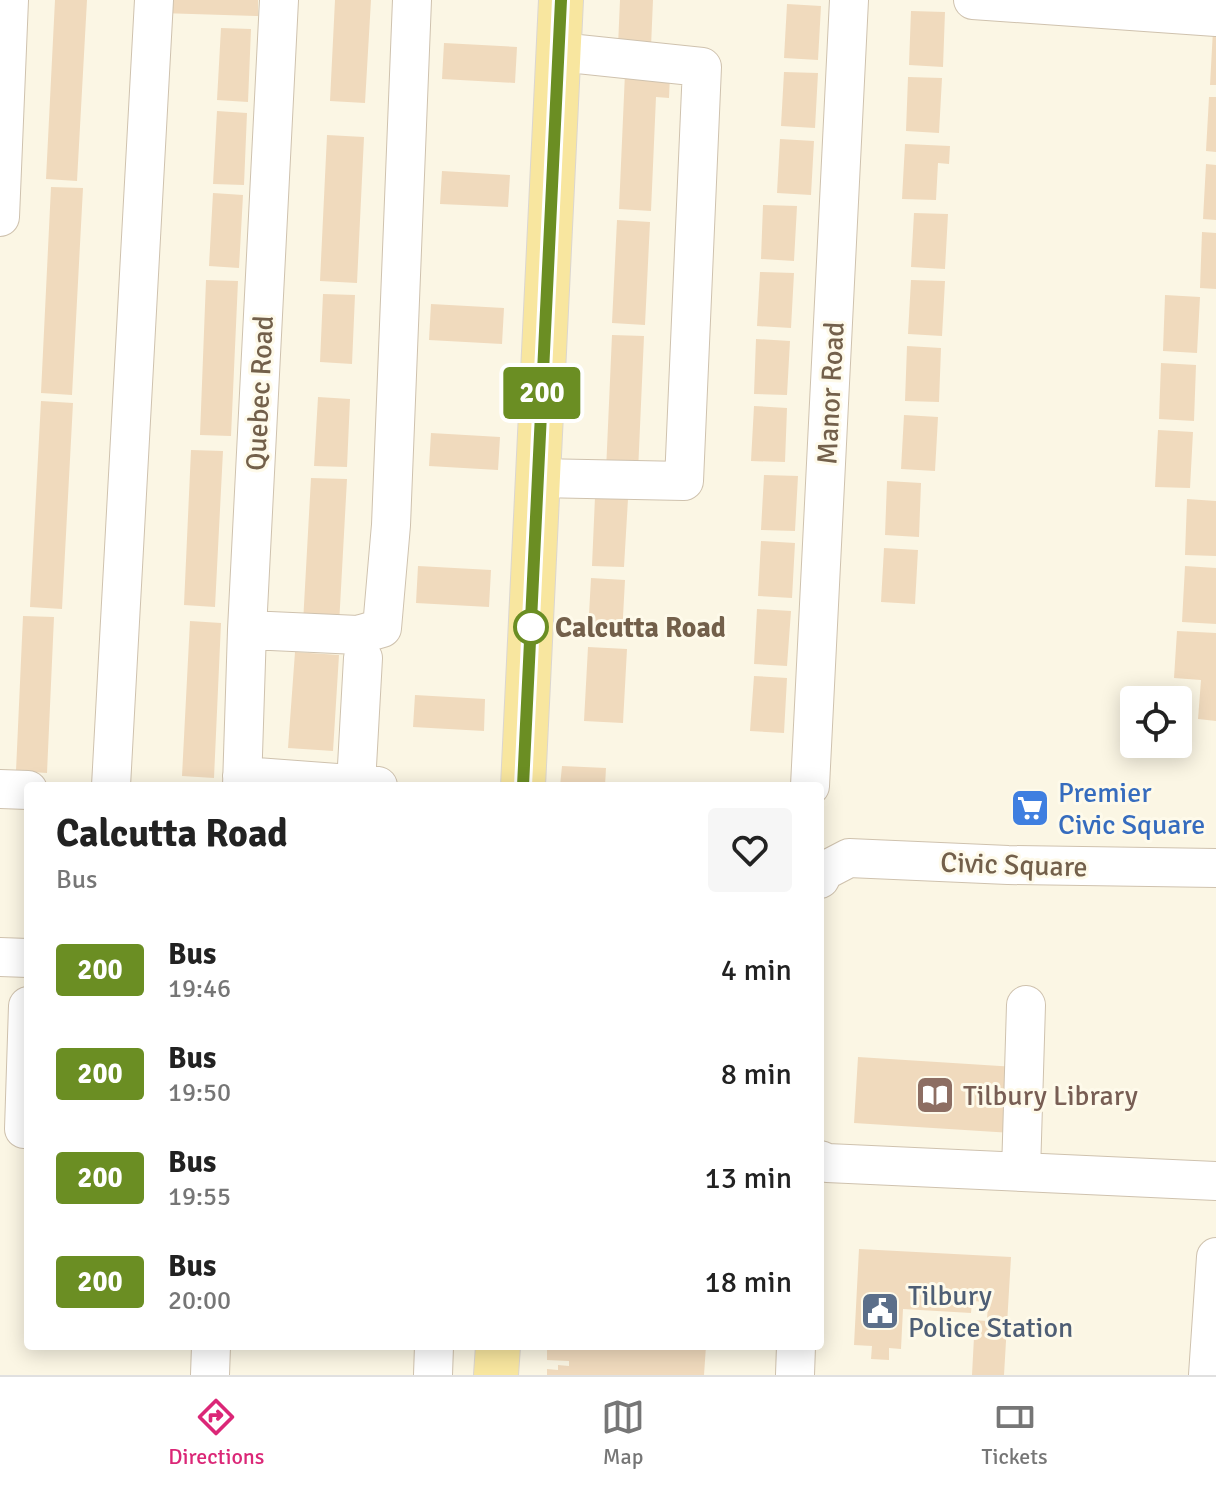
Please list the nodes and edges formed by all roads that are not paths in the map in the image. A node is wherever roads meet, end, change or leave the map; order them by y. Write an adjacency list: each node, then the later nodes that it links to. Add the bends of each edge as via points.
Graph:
1 (9, 0): 10 (street)
2 (154, 0): 15 (street)
3 (279, 0): 12 (street, Quebec Road)
4 (412, 0): 12 (street, via 391,525 382,628 358,635)
5 (561, 0): 9 (main road)
6 (849, 0): 19 (street, Manor Road)
7 (973, 0): 8 (street)
8 (1216, 17)
9 (559, 52): 11 (main road); 11 (street, via 702,67 685,465 684,481)
10 (0, 217)
11 (538, 478): 18 (main road)
12 (247, 630): 14 (street, Quebec Road)
13 (363, 658): 17 (street)
14 (242, 781): 16 (street)
15 (111, 782)
16 (273, 782)
17 (367, 782)
18 (523, 782)
19 (810, 782)
20 (0, 789): 21 (street)
21 (24, 790)
22 (1216, 868): 23 (street, Civic Square, via 849,858)
23 (824, 869)
24 (0, 957): 25 (street)
25 (24, 958)
26 (1026, 1005): 30 (street)
27 (24, 1050): 28 (street)
28 (17, 1128)
29 (824, 1162): 30 (street)
30 (1021, 1172): 31 (street)
31 (1216, 1181)
32 (1216, 1257): 41 (street)
33 (211, 1350): 37 (street)
34 (434, 1350): 38 (street)
35 (498, 1350): 39 (main road)
36 (796, 1350): 40 (street)
37 (210, 1375)
38 (433, 1375)
39 (496, 1375)
40 (795, 1375)
41 (1208, 1375)

